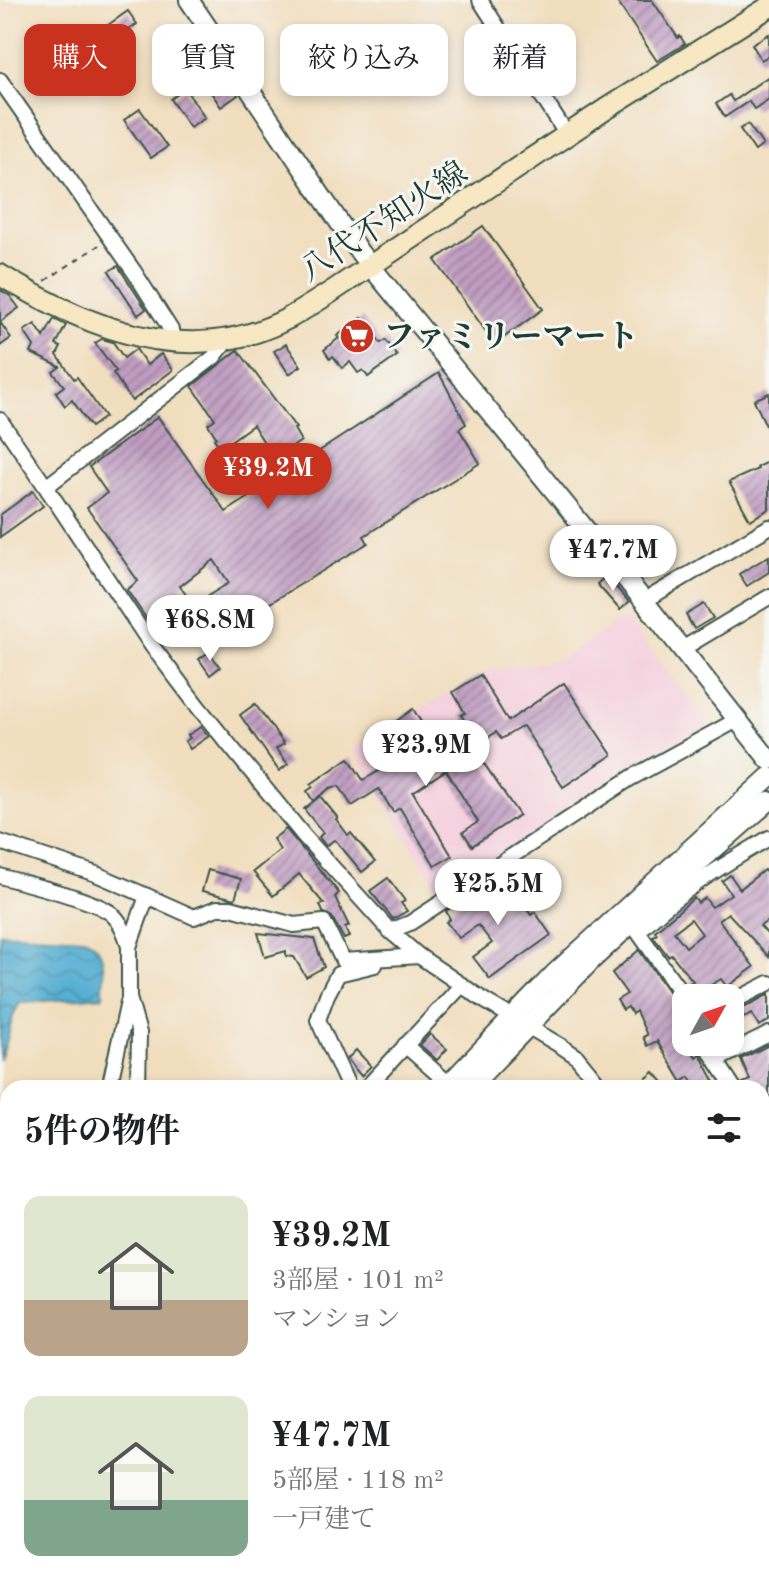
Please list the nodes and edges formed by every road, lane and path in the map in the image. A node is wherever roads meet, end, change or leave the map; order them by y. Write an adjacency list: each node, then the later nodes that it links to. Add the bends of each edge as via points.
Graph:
1 (189, 0): 7 (street)
2 (480, 0): 5 (street)
3 (769, 7): 5 (main road, 八代不知火線)
4 (0, 80): 6 (street)
5 (567, 135): 7 (main road, 八代不知火線)
6 (110, 237): 9 (path); 11 (street, via 171,330)
7 (371, 266): 10 (main road, 八代不知火線, via 287,319); 16 (street)
8 (0, 275): 9 (main road, 八代不知火線)
9 (30, 291): 11 (main road, 八代不知火線, via 105,327)
10 (228, 339): 11 (main road, 八代不知火線); 13 (street, via 214,357)
11 (173, 342)
12 (0, 420): 13 (street)
13 (48, 490): 28 (street, via 214,729)
14 (769, 527): 16 (street)
15 (769, 597): 17 (street)
16 (644, 601): 17 (street)
17 (682, 649): 18 (street)
18 (737, 720): 19 (street); 28 (street, via 631,778)
19 (769, 760)
20 (769, 777): 37 (street, via 636,897)
21 (769, 801): 26 (street)
22 (769, 838): 26 (street)
23 (0, 842): 25 (street)
24 (0, 876): 29 (street, via 100,907 125,931)
25 (147, 896): 29 (street); 31 (street, via 194,917 231,908 294,925 324,922 343,961)
26 (666, 899): 27 (street)
27 (634, 928): 33 (street); 37 (street)
28 (390, 931): 30 (street)
29 (129, 947): 36 (street)
30 (419, 956): 31 (street); 34 (street)
31 (379, 960): 44 (street, via 374,968 338,974 318,1020)
32 (769, 983): 35 (street)
33 (675, 984)
34 (462, 985): 37 (street); 39 (street)
35 (744, 996)
36 (129, 998): 42 (street); 43 (street, via 139,1033)
37 (519, 1022): 47 (street); 48 (street); 49 (street, via 576,1056)
38 (769, 1034): 41 (street)
39 (405, 1045): 45 (street); 46 (street)
40 (714, 1056): 41 (street)
41 (717, 1060): 50 (street)
42 (111, 1080)
43 (138, 1080)
44 (345, 1080)
45 (373, 1080)
46 (441, 1080)
47 (454, 1080)
48 (475, 1080)
49 (596, 1080)
50 (729, 1080)

